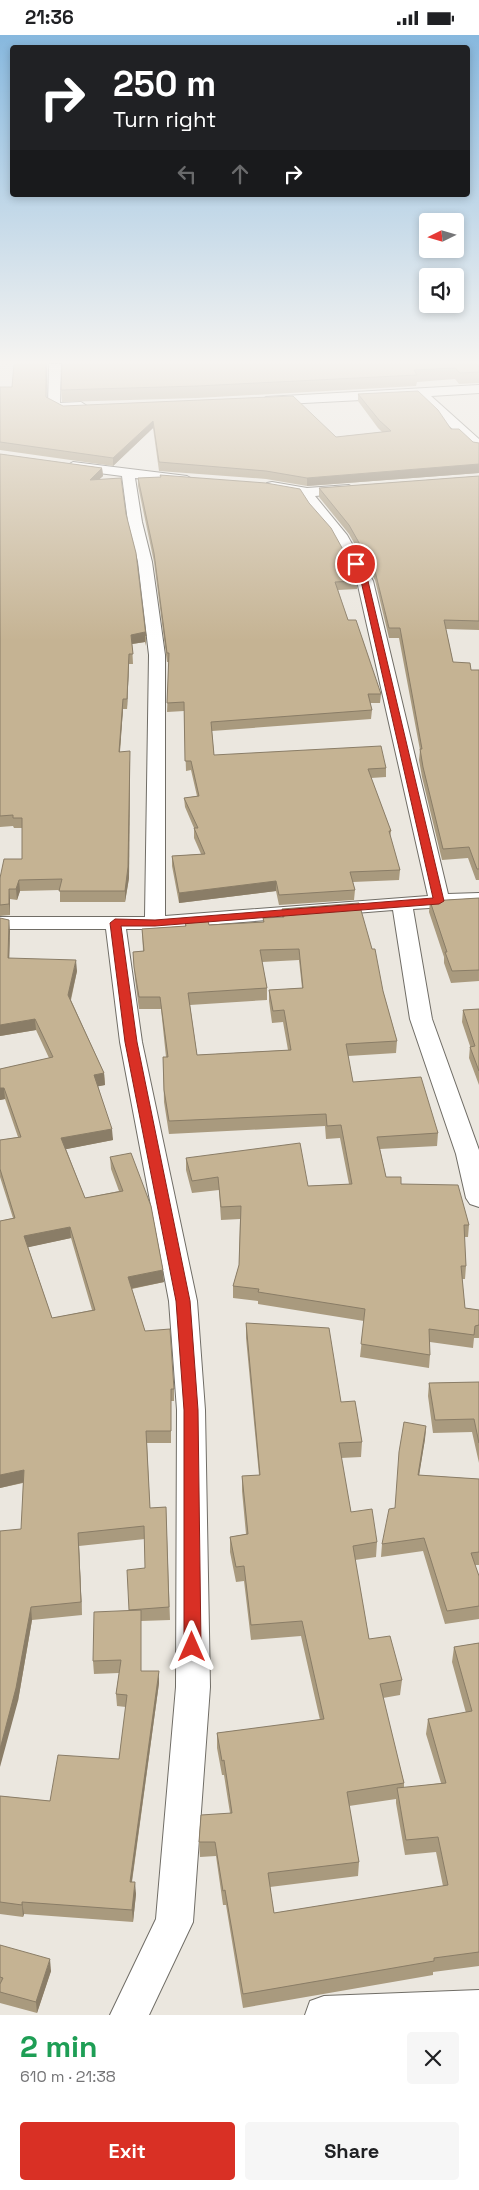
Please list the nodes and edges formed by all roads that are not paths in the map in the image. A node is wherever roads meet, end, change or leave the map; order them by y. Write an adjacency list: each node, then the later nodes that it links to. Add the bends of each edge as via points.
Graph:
1 (62, 465): 2 (street)
2 (128, 474): 3 (street); 12 (street, via 145,562 157,655)
3 (205, 481)
4 (257, 485): 6 (street)
5 (360, 489): 6 (street)
6 (306, 492): 8 (street, via 308,499 334,527 365,581)
7 (479, 899): 8 (street)
8 (439, 901): 9 (street)
9 (402, 903): 12 (street); 13 (street, via 421,1019 468,1154)
10 (0, 923): 11 (street)
11 (115, 923): 12 (street); 15 (street, via 131,1042 183,1301 191,1410 193,1687 174,1923)
12 (155, 923)
13 (479, 1198)
14 (479, 2009): 16 (street)
15 (129, 2015)
16 (324, 2015)

